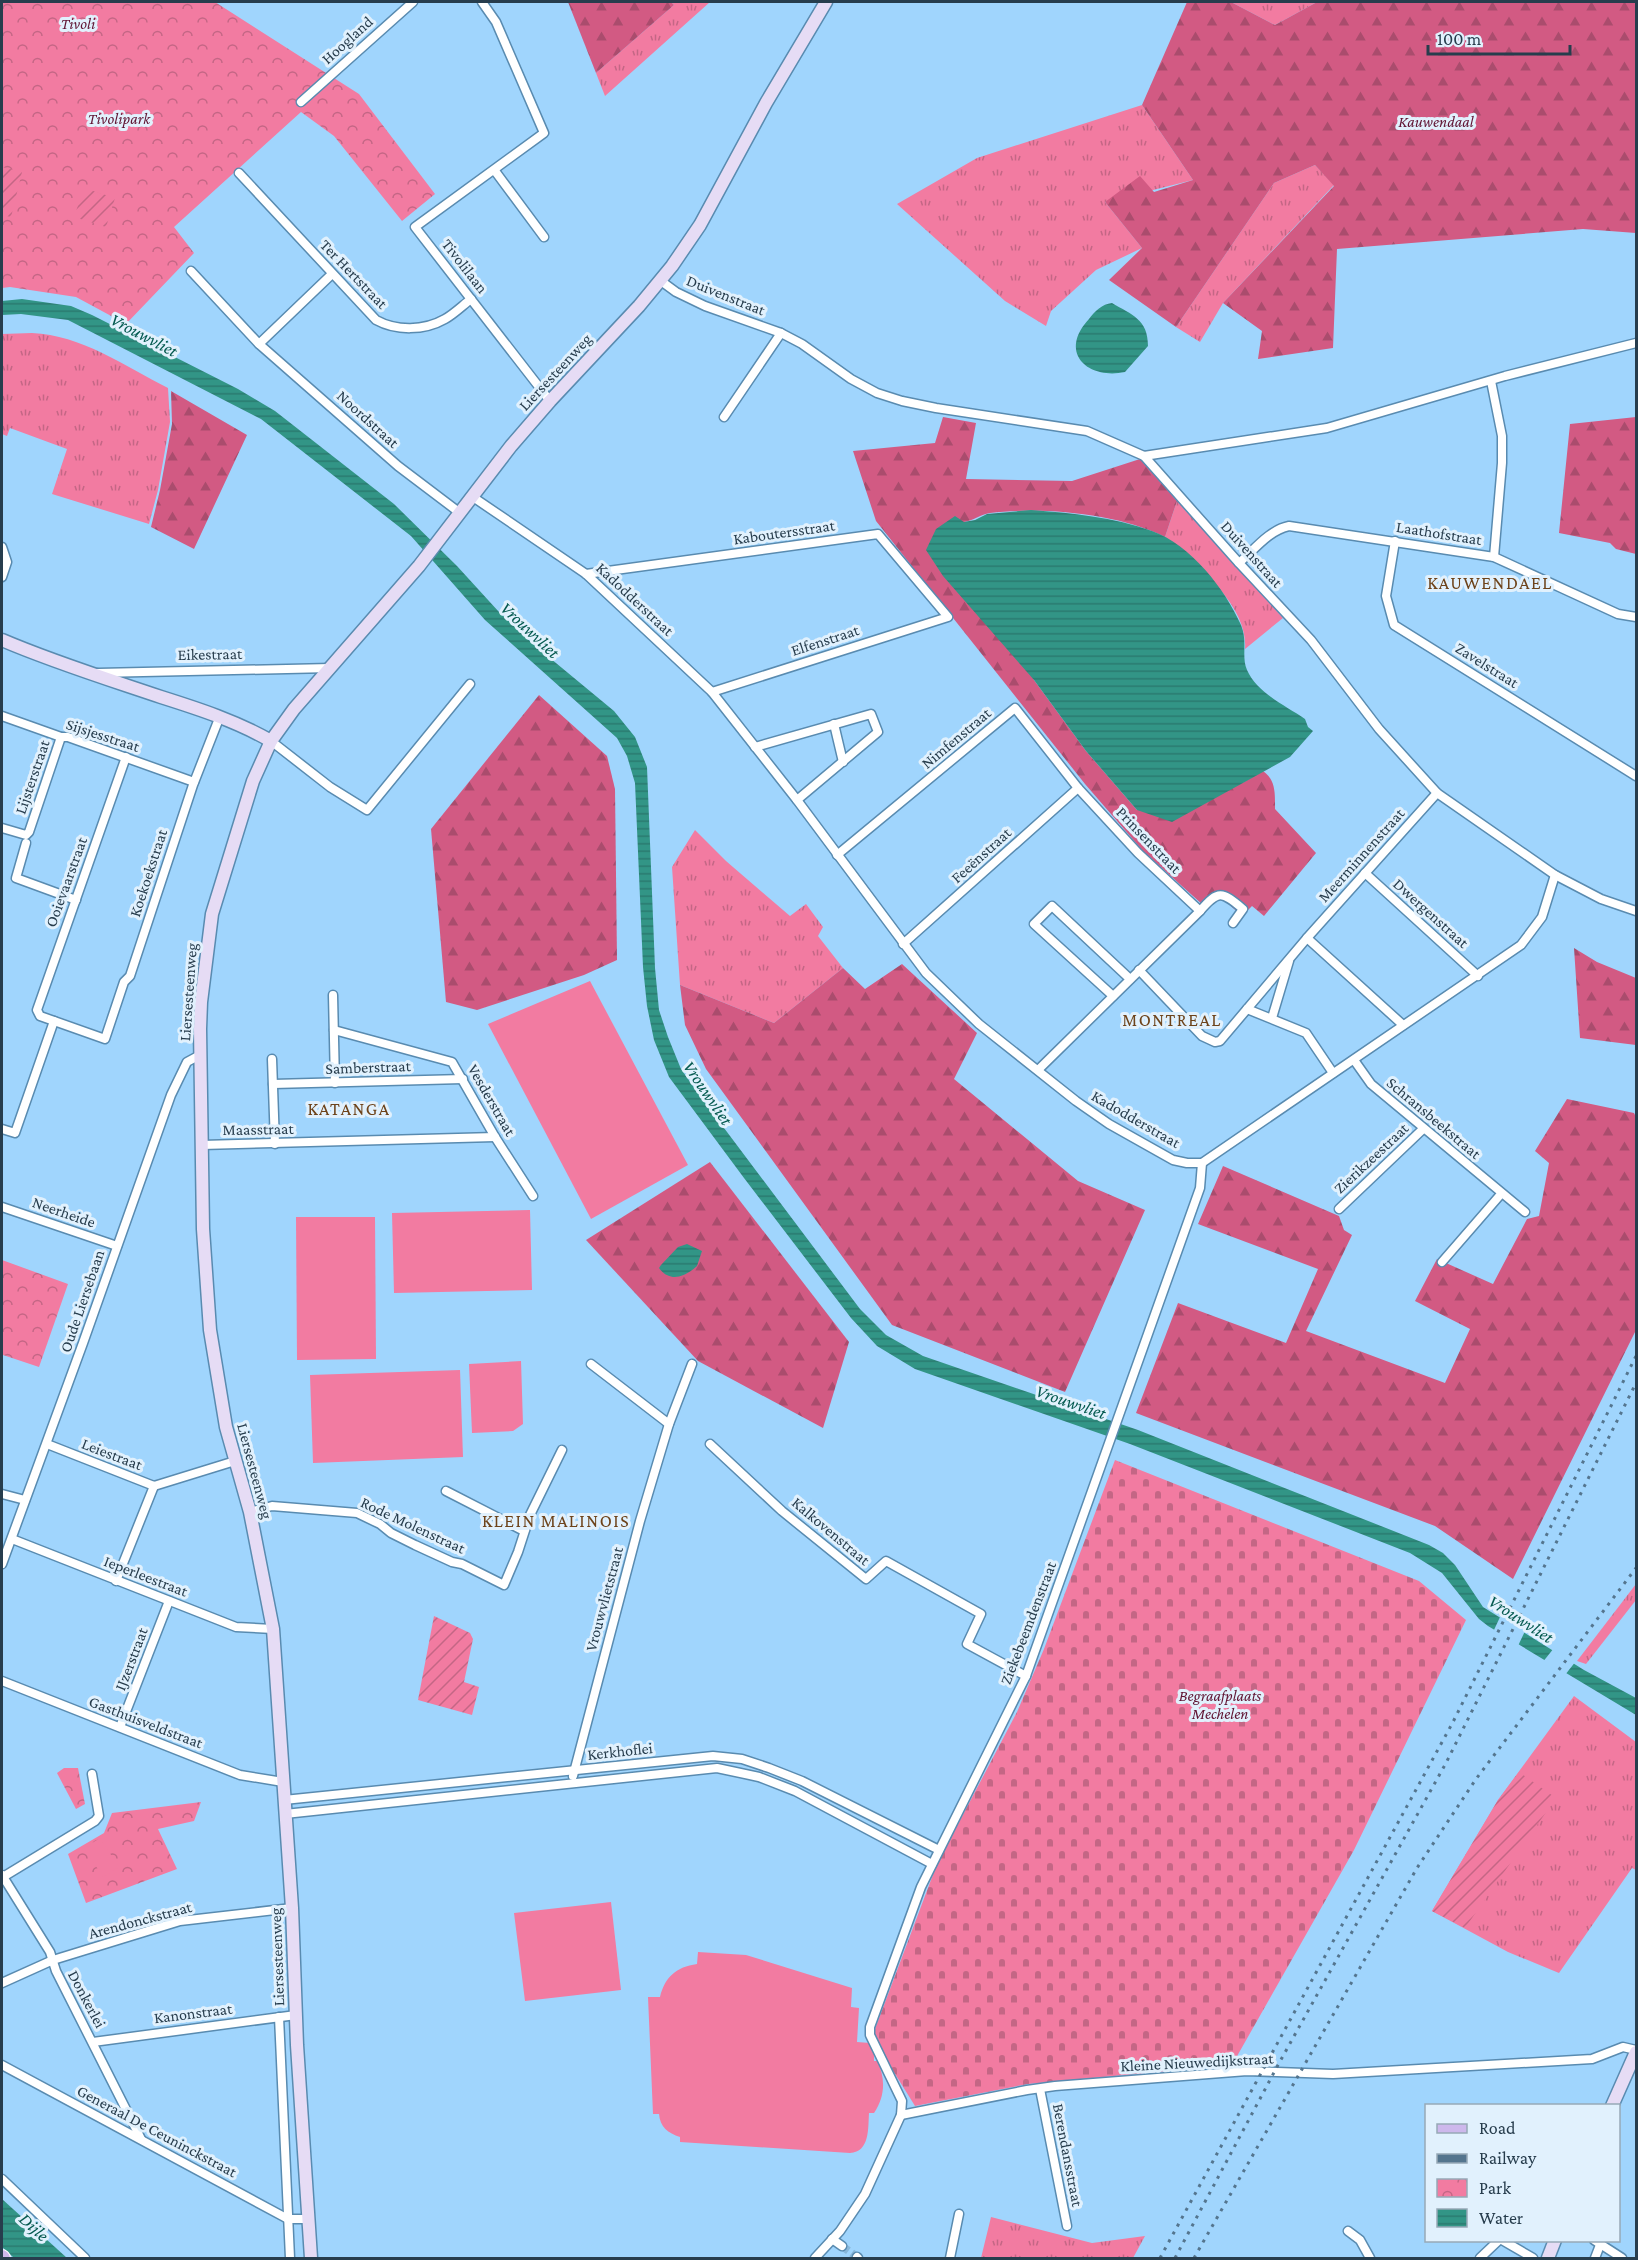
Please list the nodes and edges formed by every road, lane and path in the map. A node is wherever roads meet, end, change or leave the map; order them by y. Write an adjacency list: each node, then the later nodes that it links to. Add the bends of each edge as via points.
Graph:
1 (413, 2): 4 (street, Hoogland)
2 (482, 2): 5 (street, Tivolilaan, via 496,22 544,133)
3 (826, 2): 10 (main road, Liersesteenweg, via 766,102 700,225)
4 (301, 102)
5 (495, 171): 7 (street); 11 (street, Tivolilaan, via 416,227)
6 (239, 173): 9 (street, Ter Hertstraat)
7 (544, 237)
8 (191, 271): 14 (street, Noordstraat)
9 (332, 274): 11 (street, Ter Hertstraat, via 376,320 393,327 405,329 437,323); 14 (street)
10 (661, 281): 12 (street, Duivenstraat, via 705,306); 16 (main road, Liersesteenweg)
11 (471, 299): 16 (street, Tivolilaan)
12 (781, 333): 17 (street, Duivenstraat); 18 (street, Duivenstraat, via 877,393 936,408 1087,431)
13 (1636, 343): 15 (street)
14 (260, 344): 20 (street, Noordstraat, via 398,466)
15 (1491, 381): 18 (street, via 1327,428); 23 (street, via 1502,436)
16 (550, 401): 19 (main road, Liersesteenweg)
17 (724, 417)
18 (1144, 456): 24 (street, Duivenstraat)
19 (473, 497): 20 (main road, Liersesteenweg); 25 (street, Kadodderstraat)
20 (460, 513): 30 (main road, Liersesteenweg)
21 (1395, 541): 23 (street, Laathofstraat); 24 (street, Laathofstraat, via 1289,526 1271,534); 42 (street, Zavelstraat, via 1386,596 1394,625)
22 (2, 547): 26 (street, via 7,562)
23 (1494, 557): 28 (street, Laathofstraat, via 1618,614)
24 (1239, 563): 45 (street, Duivenstraat, via 1311,640 1379,729)
25 (586, 574): 27 (street, Kaboutersstraat, via 878,534); 33 (street, Kadodderstraat)
26 (2, 577)
27 (948, 617): 33 (street, Elfenstraat)
28 (1636, 617)
29 (2, 640): 31 (main road, Eikestraat)
30 (331, 668): 31 (street, Eikestraat); 38 (main road, Liersesteenweg)
31 (89, 673): 35 (main road, Eikestraat)
32 (470, 684): 38 (street, via 367,810)
33 (712, 692): 39 (street, Kadodderstraat)
34 (2, 716): 37 (street, Sijsjesstraat)
35 (220, 716): 38 (main road, Eikestraat); 43 (street, Koekoekstraat)
36 (834, 724): 39 (street); 41 (street); 41 (street, via 871,714 878,732)
37 (61, 737): 40 (street, Sijsjesstraat); 48 (street, Lijsterstraat)
38 (271, 741): 69 (main road, Liersesteenweg, via 253,781 212,914 201,1002)
39 (755, 747): 46 (street, Kadodderstraat)
40 (126, 758): 43 (street, Sijsjesstraat); 52 (street, Ooievaarstraat)
41 (843, 762): 46 (street)
42 (1636, 776)
43 (194, 782): 66 (street, Koekoekstraat, via 130,976 124,982 105,1039)
44 (1078, 788): 49 (street, Nimfenstraat, via 1015,708); 53 (street, Prinsenstraat, via 1138,853); 57 (street, Feeënstraat)
45 (1437, 793): 50 (street, Meerminnenstraat); 51 (street, Duivenstraat)
46 (797, 800): 49 (street, Kadodderstraat)
47 (2, 828): 48 (street, Lijsterstraat)
48 (26, 839): 52 (street, Lijsterstraat, via 16,878)
49 (837, 855): 57 (street, Kadodderstraat)
50 (1365, 873): 56 (street, Meerminnenstraat); 60 (street, Dwergenstraat)
51 (1555, 876): 54 (street, Duivenstraat); 60 (street, via 1542,917 1521,945)
52 (75, 900): 66 (street, Ooievaarstraat, via 37,1010 40,1016)
53 (1200, 911): 55 (street, via 1211,898 1227,896 1246,906); 59 (street)
54 (1636, 911)
55 (1233, 923)
56 (1307, 938): 58 (street, Meerminnenstraat); 67 (street)
57 (903, 944): 72 (street, Kadodderstraat, via 926,973 979,1024)
58 (1290, 958): 64 (street, Meerminnenstraat); 65 (street)
59 (1139, 970): 61 (street); 64 (street, Meerminnenstraat, via 1209,1041 1226,1037)
60 (1478, 976): 67 (street)
61 (1130, 979): 63 (street); 63 (street, via 1052,906 1034,924)
62 (333, 995): 68 (street)
63 (1113, 996): 72 (street)
64 (1247, 1009): 65 (street)
65 (1272, 1018): 73 (street, via 1306,1034)
66 (54, 1021): 77 (street, via 15,1133)
67 (1403, 1025): 71 (street)
68 (334, 1030): 74 (street, Vesderstraat, via 452,1062); 75 (street)
69 (200, 1055): 81 (main road, Liersesteenweg); 88 (street, Oude Liersebaan, via 187,1062 171,1095)
70 (272, 1059): 76 (street)
71 (1354, 1060): 73 (street); 78 (street, Schransbeekstraat, via 1371,1084)
72 (1038, 1070): 82 (street, Kadodderstraat, via 1076,1101 1158,1153 1173,1160)
73 (1333, 1074): 82 (street)
74 (463, 1079): 75 (street, Samberstraat); 79 (street, Vesderstraat)
75 (335, 1083): 76 (street, Samberstraat)
76 (273, 1084): 80 (street)
77 (2, 1129)
78 (1423, 1129): 83 (street, Schransbeekstraat); 86 (street, Zierikzeestraat)
79 (495, 1137): 80 (street, Maasstraat); 84 (street, Vesderstraat)
80 (275, 1144): 81 (street, Maasstraat)
81 (202, 1145): 96 (main road, Liersesteenweg, via 210,1330)
82 (1202, 1163): 108 (street, Ziekebeemdenstraat, via 1200,1188)
83 (1501, 1194): 87 (street, Schransbeekstraat); 89 (street)
84 (533, 1196)
85 (2, 1207): 88 (street, Neerheide)
86 (1339, 1209)
87 (1525, 1212)
88 (117, 1246): 93 (street, Oude Liersebaan)
89 (1442, 1262)
90 (591, 1364): 92 (street)
91 (692, 1364): 92 (street, Vrouwvlietstraat)
92 (669, 1424): 111 (street, Vrouwvlietstraat, via 636,1532)
93 (47, 1444): 97 (street, Leiestraat); 100 (street, Oude Liersebaan)
94 (710, 1444): 108 (street, Kalkovenstraat, via 782,1511 866,1579 886,1561 981,1614 967,1644)
95 (562, 1450): 102 (street, Rode Molenstraat)
96 (235, 1461): 97 (street, Leiestraat); 101 (main road, Liersesteenweg)
97 (154, 1486): 105 (street)
98 (446, 1491): 102 (street)
99 (2, 1494): 100 (street)
100 (25, 1500): 103 (street, Oude Liersebaan)
101 (250, 1512): 102 (street, Rode Molenstraat, via 272,1506 357,1513 415,1545 504,1585); 107 (main road, Liersesteenweg)
102 (524, 1531)
103 (12, 1539): 104 (street, Oude Liersebaan); 105 (street, Ieperleestraat)
104 (2, 1564)
105 (116, 1581): 106 (street, Ieperleestraat)
106 (169, 1601): 107 (street, Ieperleestraat, via 236,1627); 110 (street, IJzerstraat)
107 (273, 1629): 113 (main road, Liersesteenweg)
108 (1026, 1676): 117 (street, Ziekebeemdenstraat)
109 (2, 1681): 110 (street, Gasthuisveldstraat)
110 (120, 1727): 113 (street, Gasthuisveldstraat, via 240,1775)
111 (574, 1771): 114 (street, Vrouwvlietstraat); 115 (street, Kerkhoflei); 117 (street, Kerkhoflei, via 713,1756 742,1759 801,1781)
112 (92, 1774): 119 (street, via 99,1816 95,1821)
113 (283, 1782): 115 (main road, Liersesteenweg)
114 (571, 1782): 116 (street, Kerkhoflei); 118 (street, Kerkhoflei, via 717,1768 759,1777 795,1791)
115 (284, 1800): 116 (main road, Liersesteenweg)
116 (285, 1814): 120 (main road, Liersesteenweg)
117 (939, 1850): 118 (street, Ziekebeemdenstraat)
118 (932, 1864): 130 (street, Ziekebeemdenstraat, via 870,2027 870,2035 902,2101)
119 (2, 1876): 121 (street, Donkerlei)
120 (292, 1908): 121 (street, Arendonckstraat, via 180,1921); 123 (main road, Liersesteenweg)
121 (53, 1960): 122 (street, Arendonckstraat); 125 (street, Donkerlei)
122 (3, 1979)
123 (296, 2015): 124 (street, Kanonstraat); 135 (main road, Liersesteenweg)
124 (279, 2017): 125 (street, Kanonstraat); 134 (street, Liersesteenweg)
125 (93, 2042): 131 (street, Donkerlei)
126 (1636, 2051): 128 (street, Kleine Nieuwedijkstraat, via 1623,2047 1592,2060 1333,2074 1247,2071); 129 (main road)
127 (2, 2065): 131 (street, Generaal De Ceuninckstraat)
128 (1040, 2089): 130 (street, Kleine Nieuwedijkstraat); 136 (street, Berendansstraat)
129 (1613, 2104)
130 (901, 2115): 138 (street, via 865,2194)
131 (142, 2139): 134 (street, Generaal De Ceuninckstraat)
132 (2, 2180): 144 (street)
133 (959, 2214): 148 (street)
134 (288, 2219): 135 (street, Generaal De Ceuninckstraat); 145 (street, Liersesteenweg)
135 (303, 2219): 146 (main road, Liersesteenweg)
136 (1067, 2226)
137 (1348, 2231): 149 (street, via 1360,2240)
138 (832, 2239): 143 (street); 147 (street)
139 (1500, 2242): 150 (street)
140 (1503, 2242): 151 (street)
141 (1555, 2242): 152 (main road)
142 (1597, 2243): 153 (street); 154 (street)
143 (842, 2247)
144 (85, 2259)
145 (290, 2259)
146 (311, 2259)
147 (815, 2259)
148 (950, 2259)
149 (1370, 2259)
150 (1480, 2259)
151 (1533, 2259)
152 (1548, 2259)
153 (1595, 2259)
154 (1622, 2259)

